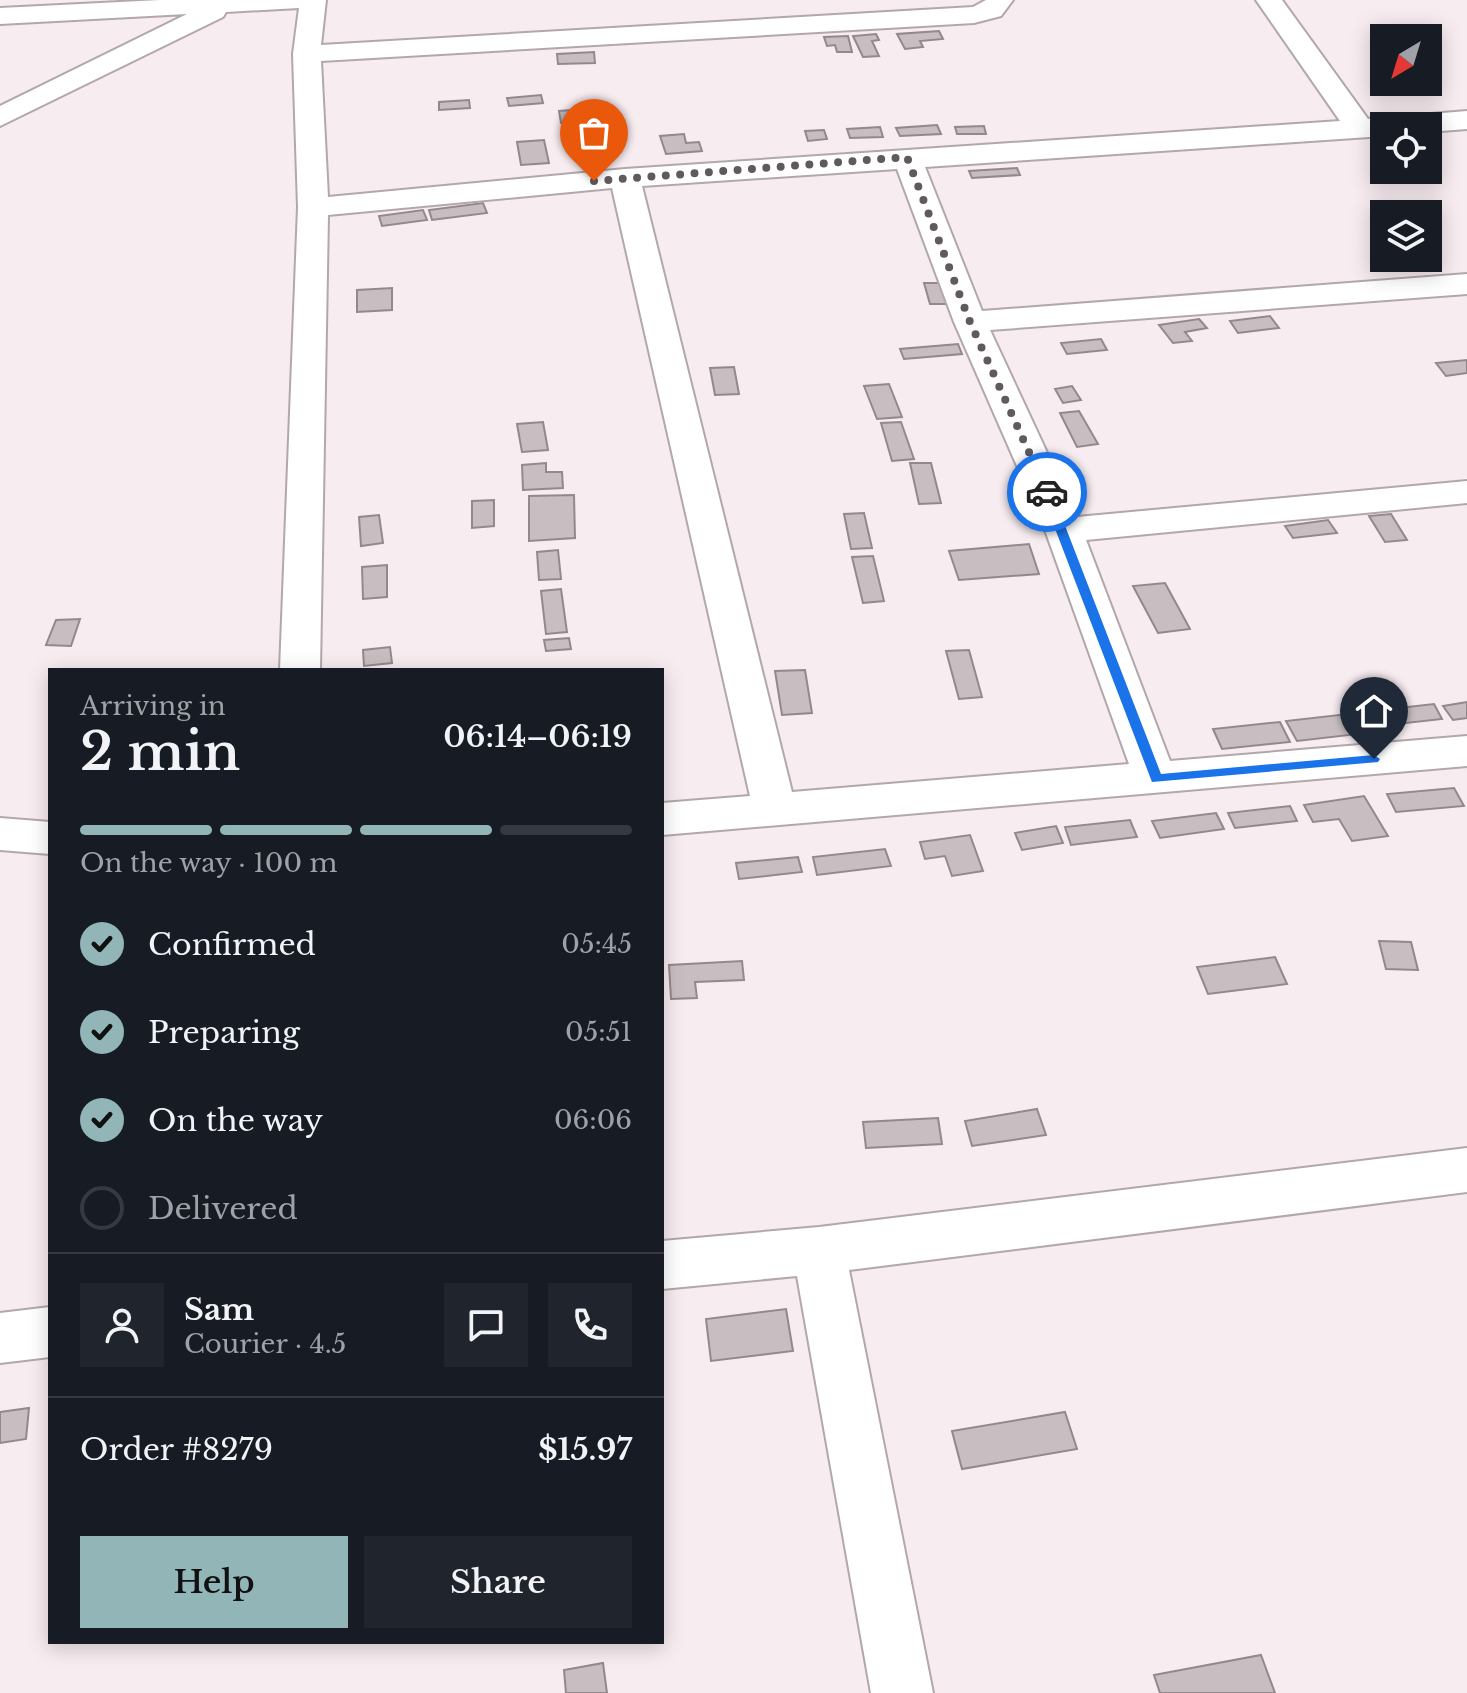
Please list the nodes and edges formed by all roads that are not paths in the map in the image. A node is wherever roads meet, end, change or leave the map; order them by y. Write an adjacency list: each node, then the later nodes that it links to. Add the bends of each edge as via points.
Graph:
1 (313, 0): 5 (street); 7 (street)
2 (1000, 0): 7 (street, via 992,10 974,15)
3 (1269, 0): 11 (street)
4 (157, 3): 5 (street); 6 (street)
5 (227, 5): 8 (street)
6 (0, 16)
7 (307, 54): 15 (street)
8 (0, 117)
9 (1467, 120): 10 (street)
10 (1442, 122)
11 (1370, 126)
12 (1370, 128): 13 (street)
13 (907, 157): 14 (street); 17 (street)
14 (625, 178): 15 (street); 23 (street)
15 (313, 207): 20 (street)
16 (1467, 284): 17 (street)
17 (970, 322): 19 (street)
18 (1467, 492): 19 (street)
19 (1064, 530): 22 (street)
20 (300, 668)
21 (1467, 751): 22 (street)
22 (1156, 779): 23 (street)
23 (774, 808): 24 (street)
24 (664, 819)
25 (0, 834): 26 (street)
26 (48, 838)
27 (1467, 1170): 28 (street)
28 (819, 1250): 29 (street); 32 (street)
29 (664, 1265)
30 (48, 1332): 31 (street)
31 (0, 1338)
32 (902, 1693)

